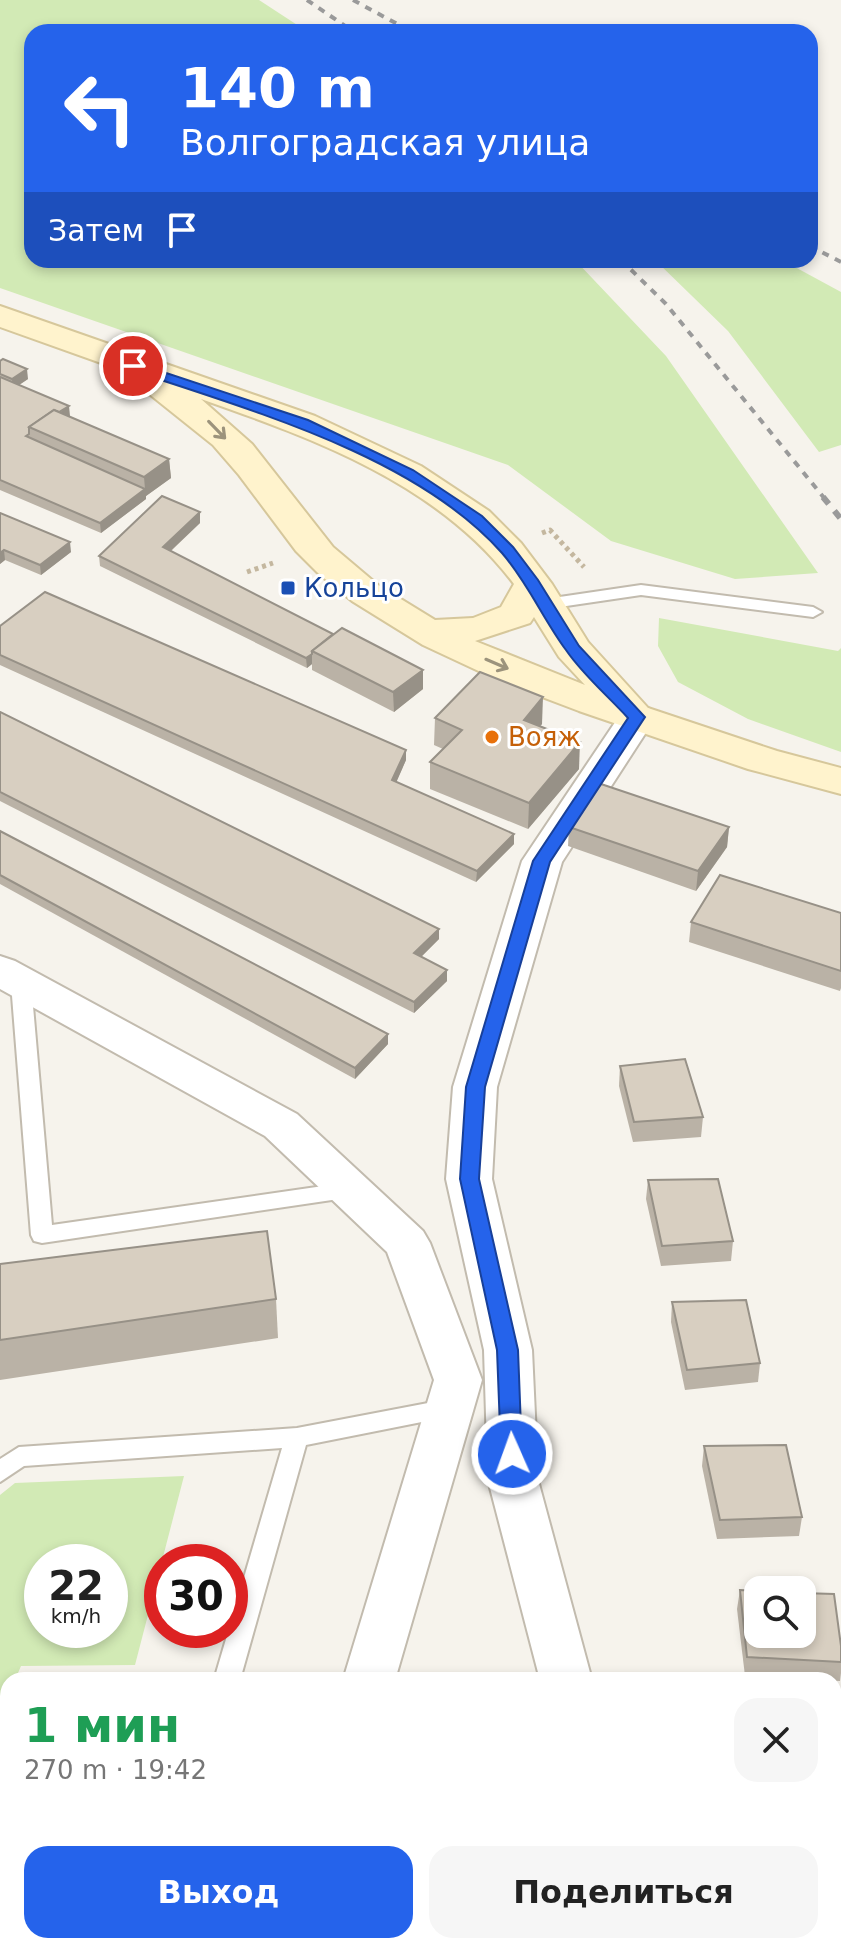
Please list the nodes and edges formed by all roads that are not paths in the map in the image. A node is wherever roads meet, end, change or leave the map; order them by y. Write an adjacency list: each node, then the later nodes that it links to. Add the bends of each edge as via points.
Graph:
1 (0, 316): 2 (main road)
2 (133, 366): 3 (main road, via 303,423 408,474 476,519); 5 (main road, one-way to 5, via 199,412 251,466 330,565)
3 (539, 594): 4 (lane, via 641,590); 5 (main road, via 516,615 478,629); 6 (main road, via 573,649)
4 (813, 612)
5 (423, 632): 6 (main road, one-way to 6)
6 (637, 717): 7 (main road); 15 (street, via 542,861 475,1087 469,1179 508,1350 513,1480)
7 (841, 781)
8 (11, 977): 9 (street, via 281,1125); 9 (lane, via 42,1235)
9 (351, 1190): 10 (street, via 407,1243 458,1380)
10 (449, 1408): 11 (lane); 14 (street)
11 (297, 1437): 12 (lane, via 19,1457); 13 (lane)
12 (0, 1472)
13 (229, 1672)
14 (371, 1672)
15 (564, 1672)

